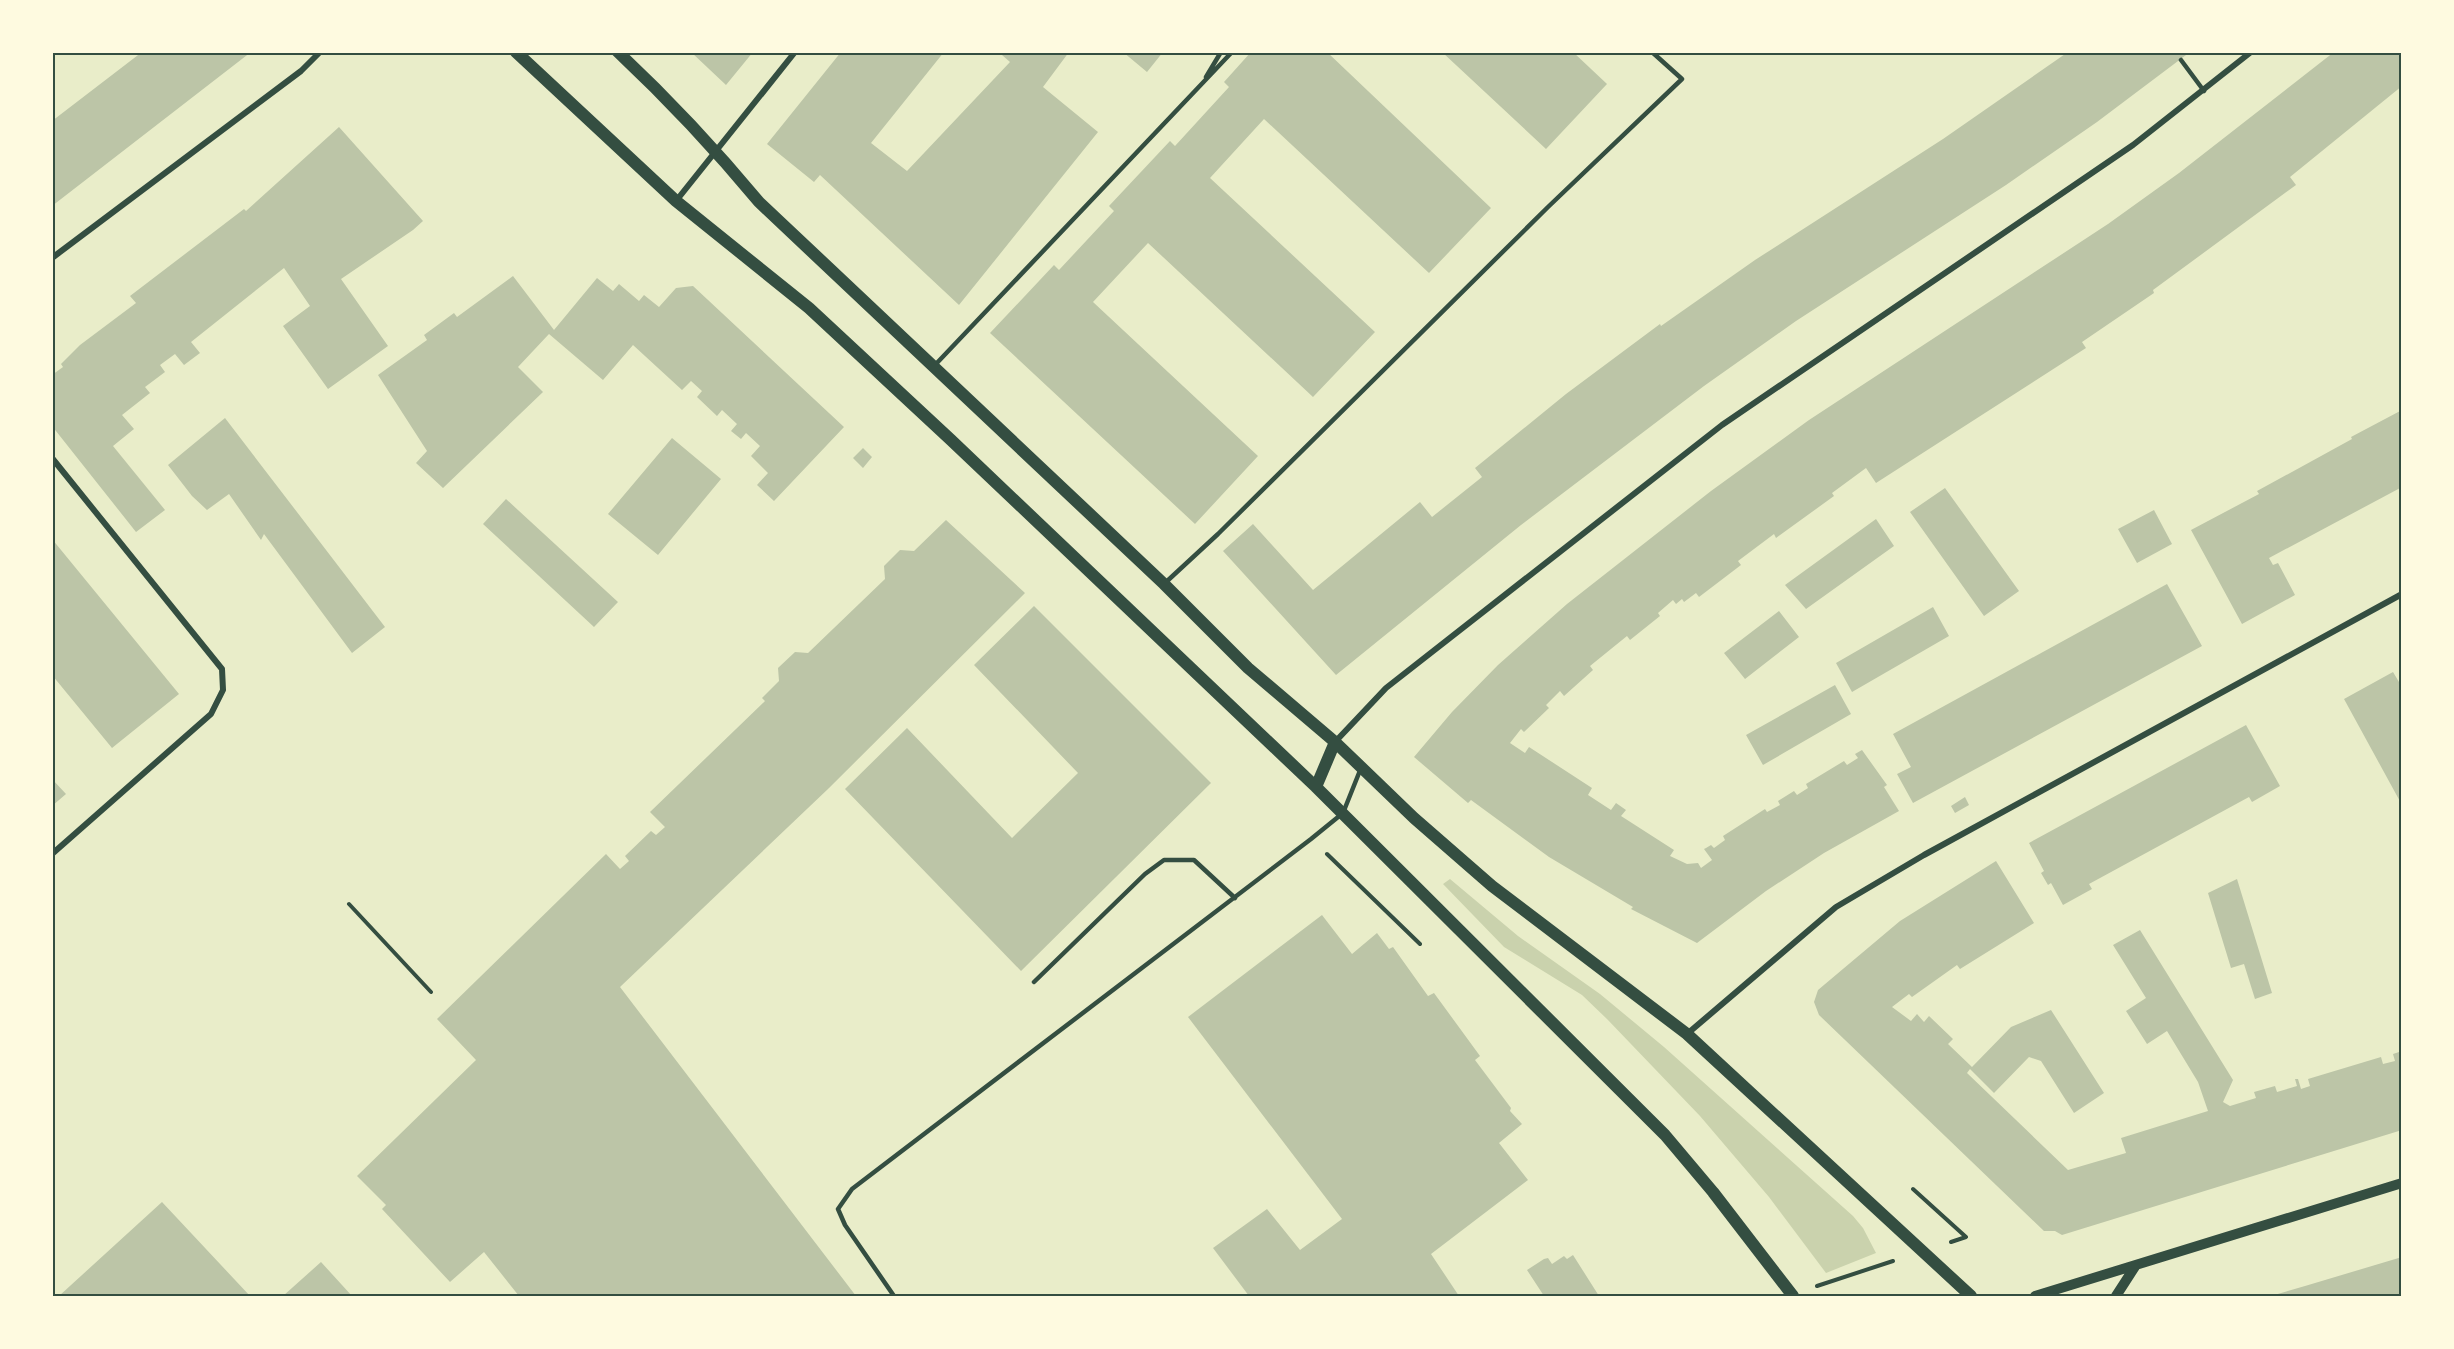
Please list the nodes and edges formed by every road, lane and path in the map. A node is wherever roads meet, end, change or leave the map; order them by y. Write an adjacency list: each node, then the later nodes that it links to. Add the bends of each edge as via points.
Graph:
1 (320, 52): 14 (street, via 292,79)
2 (516, 52): 13 (main road)
3 (618, 52): 12 (main road)
4 (795, 52): 12 (street)
5 (1221, 52): 10 (lane)
6 (1232, 52): 10 (lane)
7 (1652, 52): 17 (lane, via 1682,79)
8 (2251, 52): 11 (street)
9 (2181, 60): 11 (lane)
10 (1200, 87): 15 (lane)
11 (2204, 91): 19 (street, via 2133,145 1722,424 1386,688)
12 (716, 151): 13 (street); 15 (main road, via 759,202)
13 (676, 201): 21 (main road, via 809,308)
14 (52, 258)
15 (933, 367): 17 (main road)
16 (52, 458): 24 (street, via 222,669 223,690 211,714)
17 (1164, 584): 19 (main road, via 1248,668)
18 (2402, 594): 30 (street, via 1836,907)
19 (1335, 742): 20 (main road); 21 (main road)
20 (1360, 768): 22 (lane); 30 (main road, via 1492,886)
21 (1316, 787): 22 (main road)
22 (1343, 813): 23 (lane); 36 (main road, via 1665,1135)
23 (1311, 839): 25 (lane); 27 (path)
24 (52, 854)
25 (1235, 898): 28 (lane, via 1194,860 1164,860); 35 (lane, via 852,1189 838,1209)
26 (349, 904): 29 (path)
27 (1420, 944)
28 (1034, 982)
29 (431, 992)
30 (1686, 1034): 37 (main road)
31 (2402, 1183): 33 (street)
32 (1881, 1265): 34 (path)
33 (2136, 1265): 38 (street); 39 (street)
34 (1832, 1281)
35 (894, 1296)
36 (1791, 1296)
37 (1971, 1296)
38 (2035, 1296)
39 (2116, 1296)

